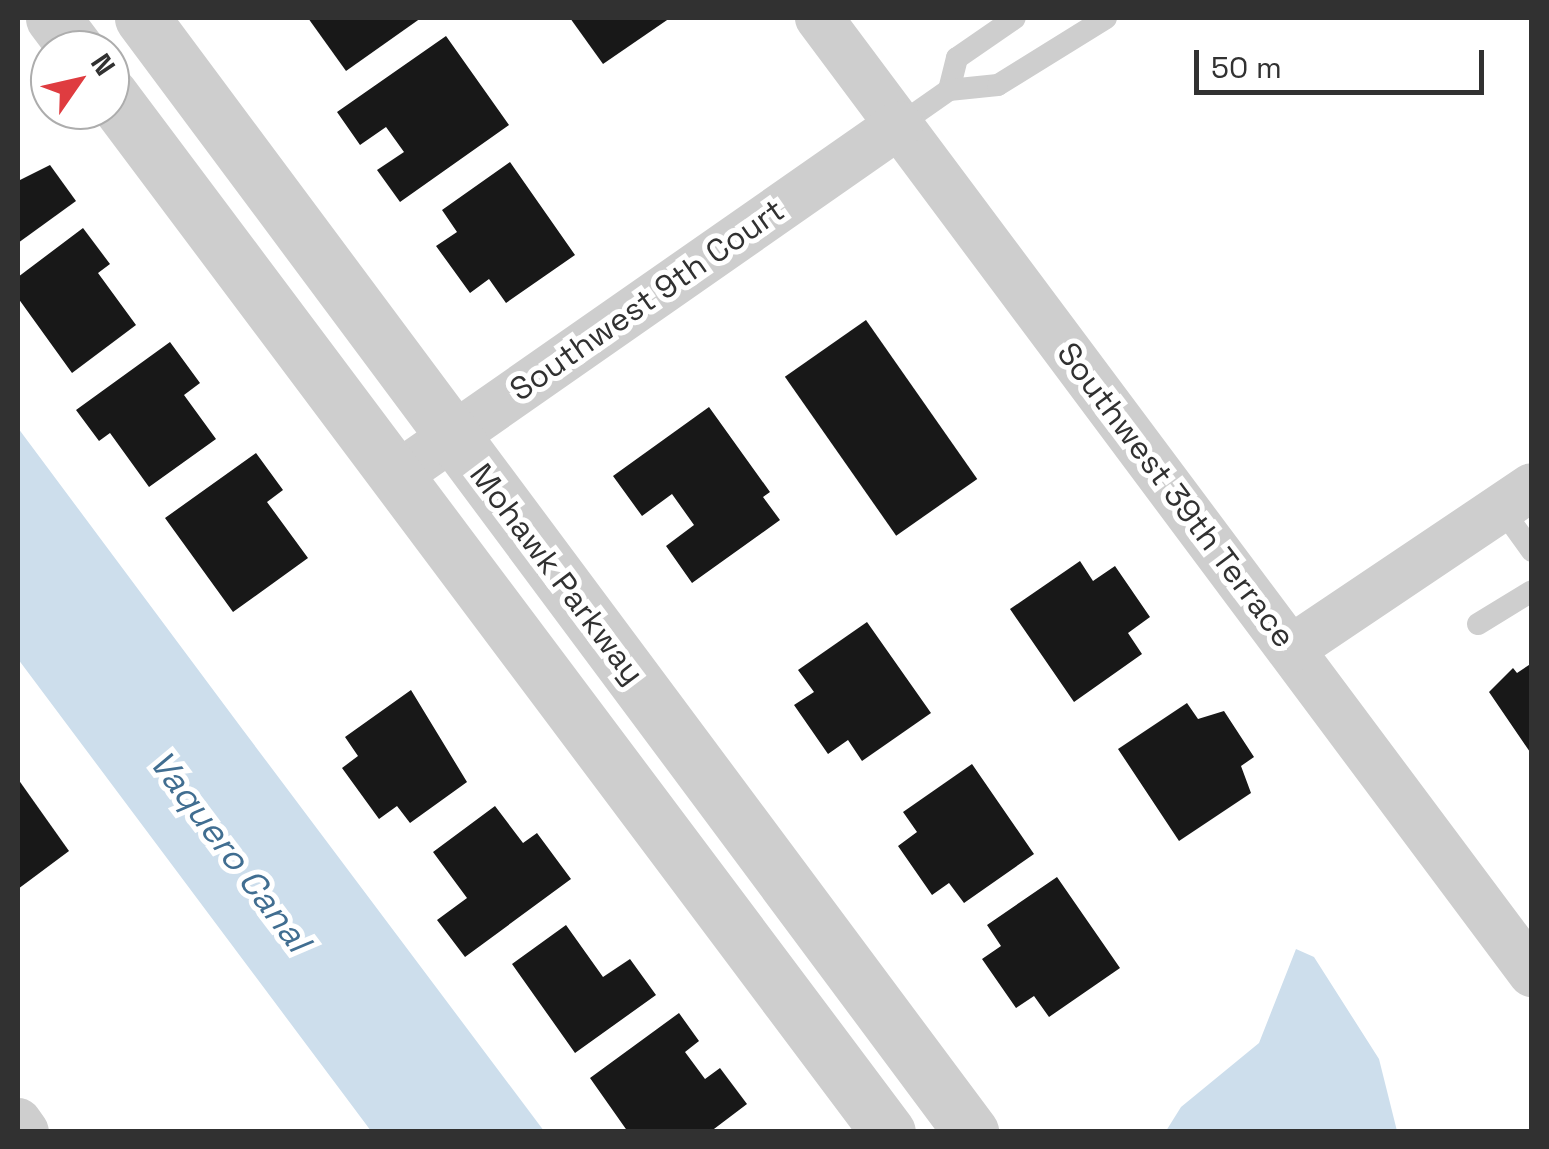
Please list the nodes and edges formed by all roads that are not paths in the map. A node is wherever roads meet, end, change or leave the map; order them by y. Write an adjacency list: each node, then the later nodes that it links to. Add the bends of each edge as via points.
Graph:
1 (142, 18): 8 (street, Mohawk Parkway)
2 (819, 18): 7 (street, Southwest 39th Terrace)
3 (1015, 18): 5 (lane, via 956,58)
4 (1106, 18): 5 (lane, via 998,85)
5 (949, 90): 7 (lane)
6 (130, 121): 9 (street)
7 (899, 125): 8 (street, Southwest 9th Court); 14 (street, Southwest 39th Terrace)
8 (454, 436): 9 (street, Southwest 9th Court); 19 (street, Mohawk Parkway)
9 (396, 476): 18 (street)
10 (1516, 498): 11 (lane); 14 (street)
11 (1532, 551)
12 (1532, 591): 13 (lane)
13 (1478, 624)
14 (1290, 649): 15 (street, Southwest 39th Terrace)
15 (1532, 973)
16 (18, 1122): 17 (street)
17 (25, 1132)
18 (888, 1132)
19 (972, 1132)

